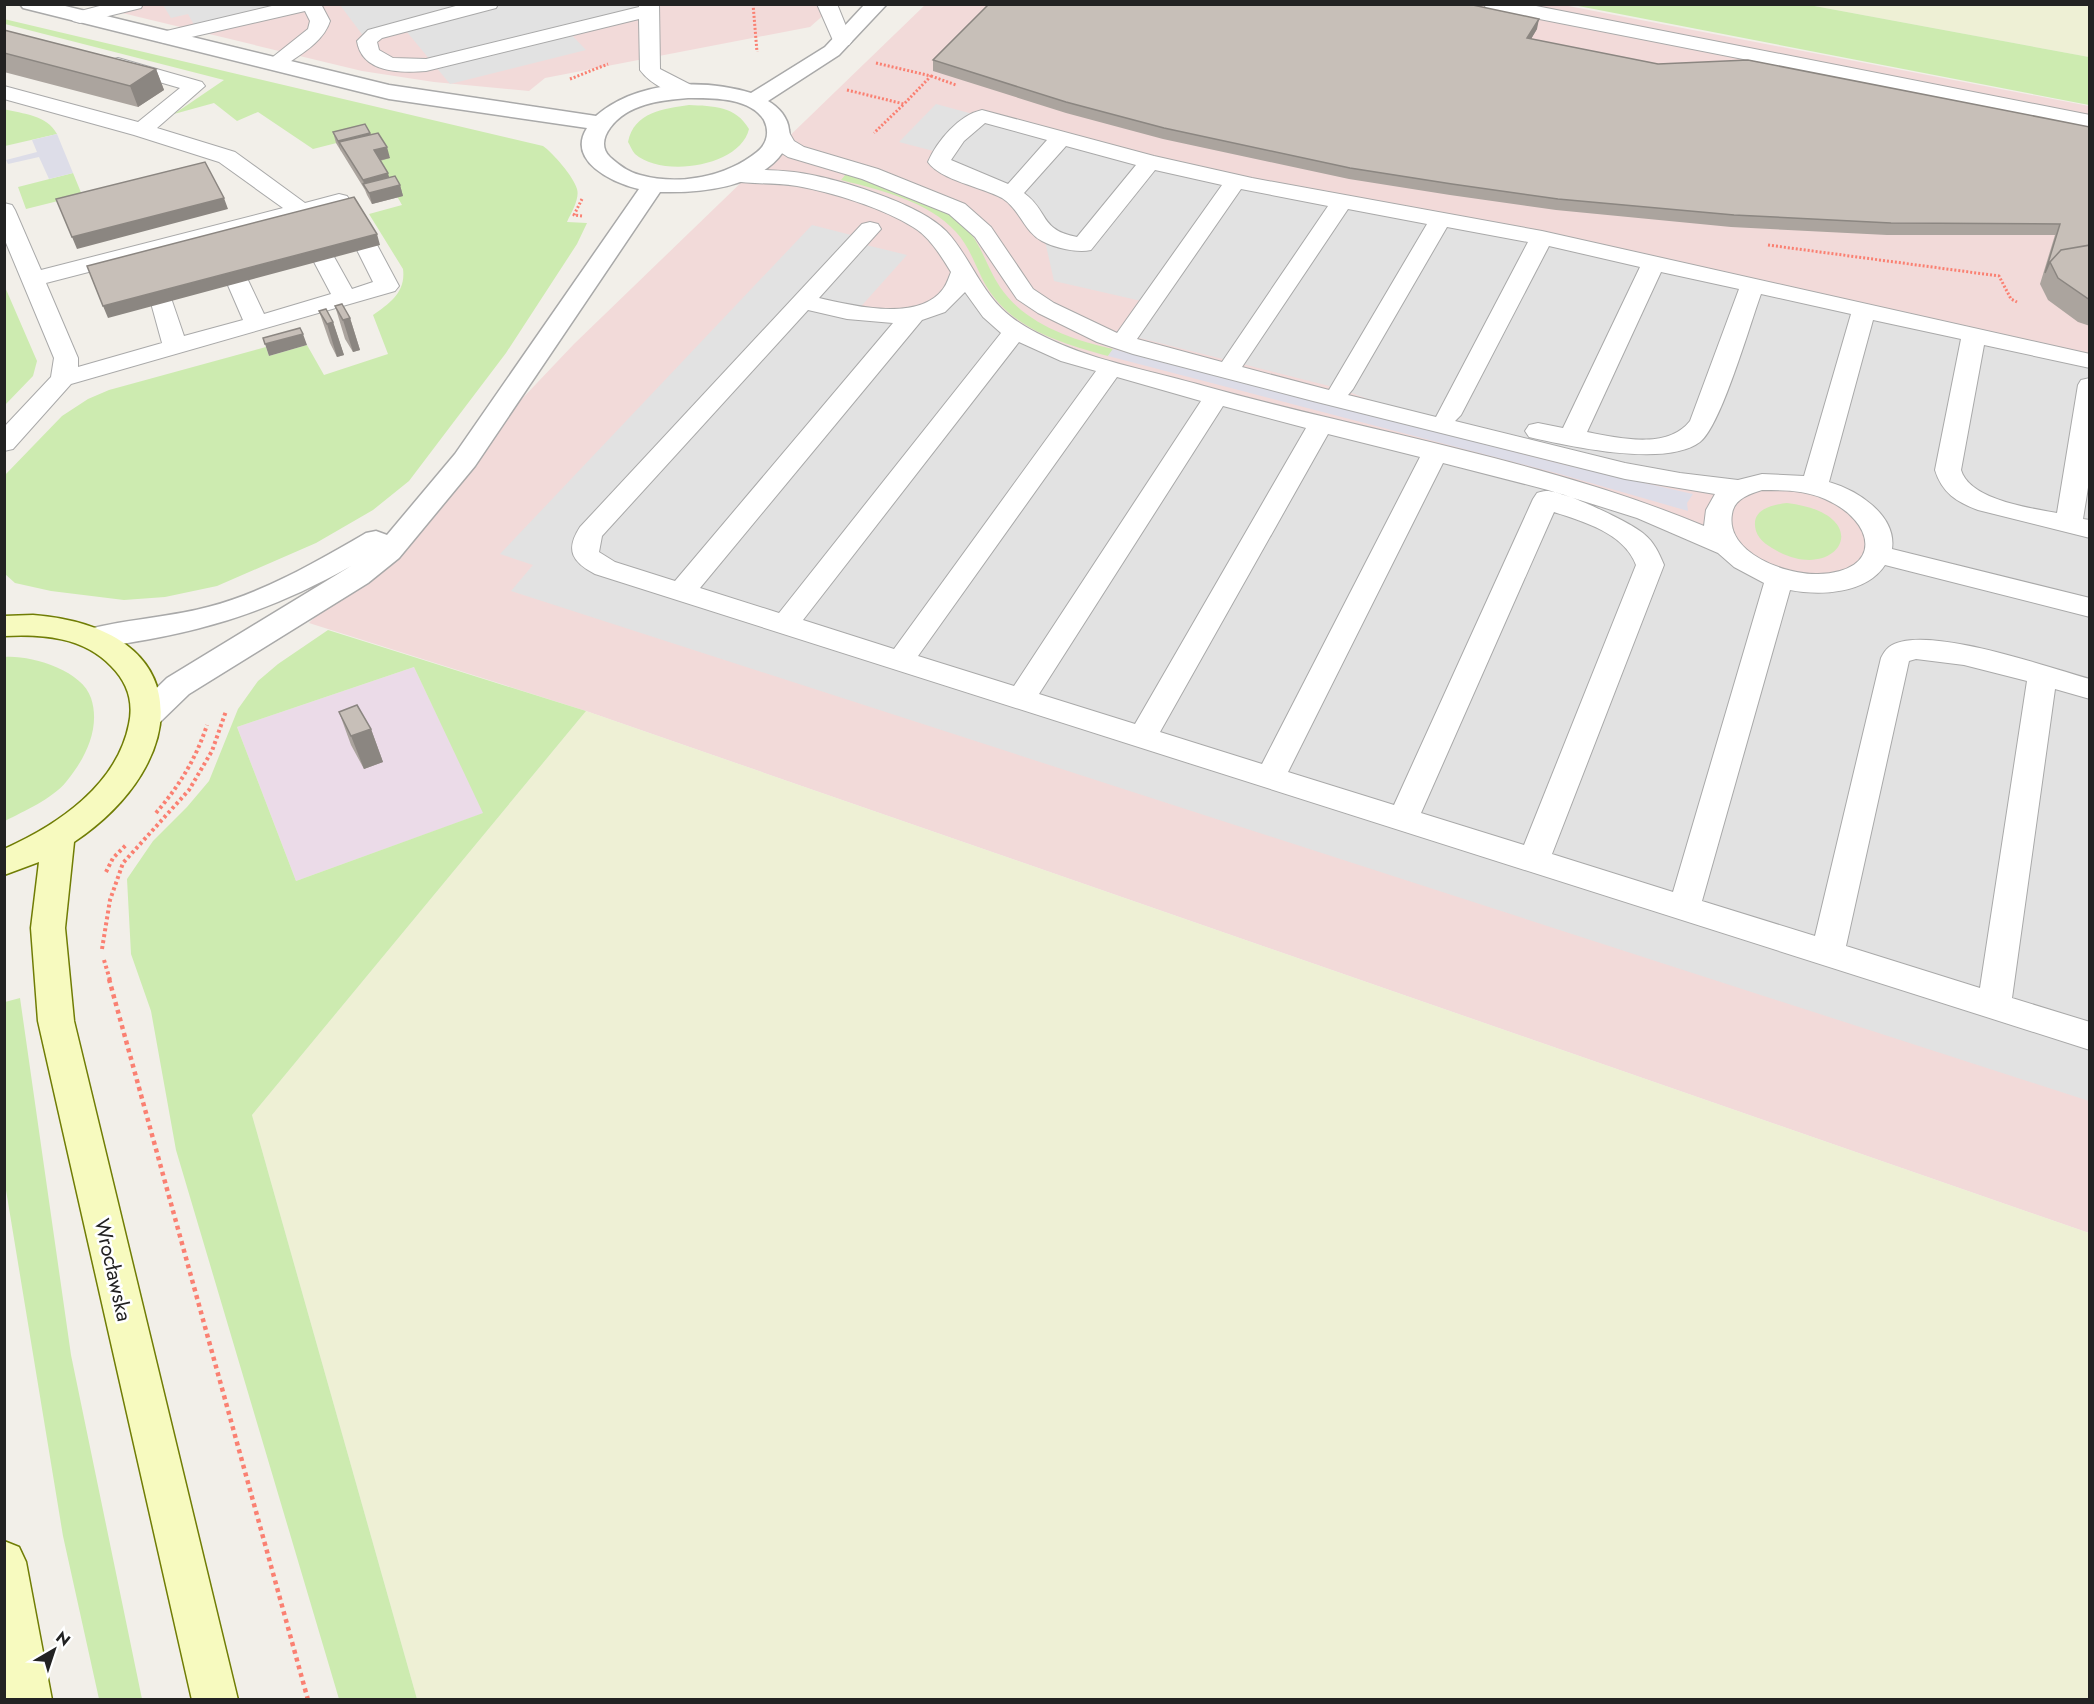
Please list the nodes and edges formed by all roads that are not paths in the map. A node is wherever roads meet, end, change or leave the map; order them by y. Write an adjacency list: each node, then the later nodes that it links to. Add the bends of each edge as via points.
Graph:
1 (30, 4): 9 (street)
2 (134, 4): 9 (lane)
3 (310, 4): 10 (lane); 13 (lane, via 320,21 317,30)
4 (489, 4): 8 (lane, via 375,34 367,41 367,48 384,62 426,64)
5 (827, 4): 11 (lane)
6 (877, 4): 11 (street)
7 (1493, 4): 17 (lane)
8 (649, 8): 14 (lane, via 650,70 657,78)
9 (80, 16): 10 (street)
10 (165, 37): 13 (street)
11 (842, 41): 16 (street)
12 (96, 58): 19 (lane, via 195,86)
13 (274, 64): 18 (street, via 389,92)
14 (688, 91): 16 (street, via 733,94); 18 (street, via 634,102)
15 (4, 92): 19 (lane)
16 (753, 101): 20 (street, via 777,121)
17 (2090, 121)
18 (601, 123): 25 (street, via 592,139 594,154 605,168 626,179)
19 (142, 130): 30 (lane, via 227,157)
20 (779, 134): 23 (street, via 770,154); 46 (lane, via 785,145 796,152 879,177 957,209 982,232 1026,294)
21 (1061, 138): 22 (lane); 26 (lane); 26 (lane, via 982,116 942,153 939,162 952,170)
22 (1150, 162): 24 (lane); 26 (lane, via 1083,244 1043,232 1021,200)
23 (736, 175): 25 (street, via 689,186); 37 (lane, via 796,179 895,209 939,237)
24 (1236, 181): 27 (lane); 49 (lane)
25 (653, 185): 68 (street, via 465,460)
26 (1011, 194)
27 (1341, 203): 31 (lane); 53 (lane)
28 (343, 206): 30 (lane)
29 (4, 210): 38 (lane)
30 (304, 216): 38 (lane, via 147,257)
31 (1440, 220): 33 (lane); 57 (lane)
32 (870, 229): 42 (lane)
33 (1542, 238): 36 (lane); 59 (lane)
34 (368, 248): 41 (lane, via 387,286)
35 (326, 260): 41 (lane)
36 (1653, 263): 40 (lane); 61 (lane)
37 (963, 272): 45 (lane, via 952,295); 48 (lane, via 991,312)
38 (34, 279): 55 (lane, via 66,358)
39 (239, 283): 47 (lane)
40 (1752, 285): 44 (lane); 61 (lane, via 1702,423 1689,438 1658,447 1632,447)
41 (345, 298): 47 (lane)
42 (804, 302): 45 (lane, via 876,316); 73 (lane, via 590,533 584,545 585,554 605,568)
43 (163, 303): 51 (lane)
44 (1864, 310): 50 (lane); 65 (lane)
45 (914, 315): 73 (lane)
46 (1068, 320): 49 (lane); 66 (lane, via 1142,349 1470,433 1624,471)
47 (256, 323): 51 (lane)
48 (1016, 331): 54 (lane); 75 (lane)
49 (1128, 335): 53 (lane)
50 (1974, 335): 52 (lane); 69 (lane, via 1948,470 1951,480 1963,493 1982,502)
51 (175, 346): 55 (lane)
52 (2090, 361)
53 (1234, 362): 57 (lane)
54 (1110, 369): 58 (lane); 78 (lane)
55 (62, 379): 63 (lane)
56 (2090, 385): 69 (lane)
57 (1341, 389): 59 (lane)
58 (1216, 397): 60 (lane); 81 (lane)
59 (1448, 415): 61 (lane)
60 (1321, 424): 62 (lane); 83 (lane)
61 (1572, 436)
62 (1388, 441): 64 (lane); 70 (lane, via 1604,498)
63 (4, 443)
64 (1433, 457): 67 (lane); 84 (lane)
65 (1814, 487): 66 (lane, via 1762,482); 71 (lane, via 1846,499 1868,517 1879,535)
66 (1739, 488): 70 (lane, via 1722,501 1715,520 1721,539)
67 (1546, 499): 85 (lane); 87 (lane, via 1628,534 1640,545 1650,565)
68 (419, 515): 77 (street, via 295,585 234,610 164,629); 82 (street, via 389,551 358,576 188,680)
69 (2079, 526)
70 (1731, 548): 72 (lane, via 1745,563)
71 (1879, 555): 72 (lane, via 1867,571 1848,580 1815,584); 74 (lane)
72 (1779, 579): 89 (lane)
73 (681, 592): 75 (lane)
74 (2090, 608)
75 (785, 624): 78 (lane)
76 (4, 626): 77 (main road, via 43,626)
77 (93, 638): 82 (main road, via 135,670 142,684)
78 (900, 661): 81 (lane)
79 (2042, 676): 80 (lane); 90 (lane, via 1961,654 1922,649 1903,651 1895,658); 91 (lane)
80 (2090, 689)
81 (1021, 699): 83 (lane)
82 (147, 716): 86 (main road, via 144,736 122,778 83,818)
83 (1142, 737): 84 (lane)
84 (1270, 777): 85 (lane)
85 (1403, 819): 87 (lane)
86 (58, 836): 88 (main road); 95 (main road, Wrocławska, via 48,928 56,1021)
87 (1534, 860): 89 (lane)
88 (4, 863)
89 (1684, 908): 90 (lane)
90 (1828, 953): 91 (lane)
91 (1994, 1005): 92 (lane)
92 (2090, 1036)
93 (4, 1562): 94 (main road)
94 (29, 1700)
95 (215, 1700)

